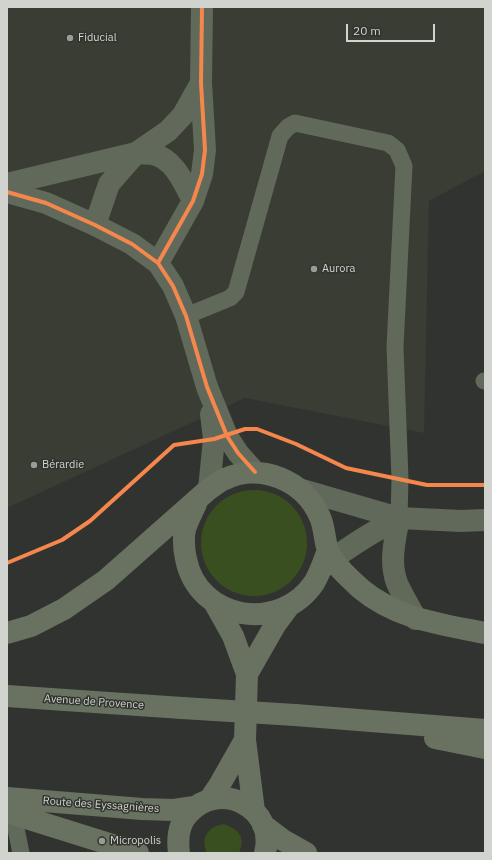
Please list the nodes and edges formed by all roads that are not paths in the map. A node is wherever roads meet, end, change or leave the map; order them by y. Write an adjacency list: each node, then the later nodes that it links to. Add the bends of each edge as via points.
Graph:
1 (202, 7): 2 (street)
2 (201, 83): 3 (street, via 183,115 168,131); 6 (street, via 205,150 202,174)
3 (136, 153): 4 (street); 6 (street, via 154,154 170,163); 7 (street, via 109,184)
4 (7, 184)
5 (7, 192): 7 (street, via 46,203)
6 (193, 201): 8 (street)
7 (95, 225): 8 (street, via 132,244)
8 (158, 263): 9 (street, via 173,286)
9 (186, 316): 10 (street); 14 (lane, via 230,298 236,292 280,136 288,127 295,123 381,141 397,150 404,166 395,347)
10 (207, 387): 11 (street, via 227,436); 13 (street, via 214,439)
11 (255, 472): 12 (main road, via 274,475); 13 (main road, via 224,479)
12 (299, 489): 14 (street); 16 (main road, via 312,502 321,518)
13 (204, 494): 17 (main road, via 190,516 185,530 184,549 187,567 196,583); 20 (main road, via 106,580 64,610 30,626)
14 (399, 518): 15 (street); 16 (street); 19 (street, via 393,546 393,564 397,582)
15 (485, 520)
16 (327, 559): 18 (main road, via 314,583 303,596); 19 (main road, via 378,602)
17 (214, 602): 18 (main road, via 226,609 247,615 269,614); 22 (main road, via 233,636)
18 (289, 606): 22 (main road)
19 (416, 618): 21 (main road)
20 (7, 633)
21 (485, 633)
22 (247, 674): 26 (main road)
23 (7, 696): 24 (main road, Avenue de Provence, bridge)
24 (324, 718): 25 (main road); 27 (main road)
25 (485, 730)
26 (245, 740): 28 (main road, via 220,784); 30 (main road)
27 (485, 748)
28 (202, 803): 29 (main road, Route des Eyssagnières, via 174,810); 30 (main road, Route des Eyssagnières, via 222,798 233,799 245,804); 33 (main road, via 185,817 179,829)
29 (9, 808): 31 (lane); 32 (main road, Route des Eyssagnières)
30 (259, 818): 34 (main road, via 267,838); 35 (main road, Route des Eyssagnières, via 283,840)
31 (20, 853)
32 (138, 853)
33 (179, 853)
34 (265, 853)
35 (306, 853)

